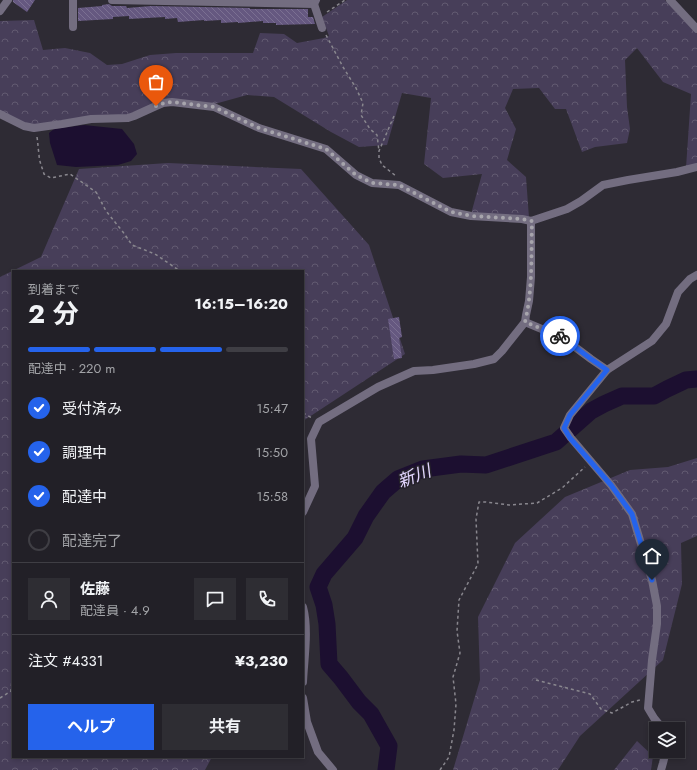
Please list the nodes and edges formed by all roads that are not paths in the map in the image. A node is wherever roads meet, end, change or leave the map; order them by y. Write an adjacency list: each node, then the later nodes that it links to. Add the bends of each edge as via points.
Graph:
1 (8, 0): 9 (street)
2 (73, 0): 10 (street)
3 (112, 0): 4 (street)
4 (130, 0): 6 (street)
5 (670, 0): 12 (street)
6 (191, 1): 7 (street)
7 (251, 1): 8 (street)
8 (315, 2): 11 (street)
9 (0, 11)
10 (73, 27)
11 (322, 28)
12 (697, 29)
13 (0, 114): 15 (street, via 34,128 91,119 128,118 172,102 214,107 259,128 326,149 356,175 372,183 399,185 451,212)
14 (697, 167): 15 (street, via 603,185 567,209)
15 (532, 221): 17 (street, via 531,277)
16 (697, 275): 18 (street, via 678,292 666,324 658,335)
17 (525, 322): 18 (street, via 563,338); 19 (street, via 494,359 414,371 378,386 319,422 311,438 315,486)
18 (607, 370): 23 (street, via 570,415 564,428 632,514 657,606 648,708)
19 (304, 510)
20 (304, 610): 21 (street)
21 (304, 660)
22 (304, 706): 25 (street, via 306,722 318,752)
23 (657, 722)
24 (665, 758): 26 (street)
25 (333, 770)
26 (661, 770)

